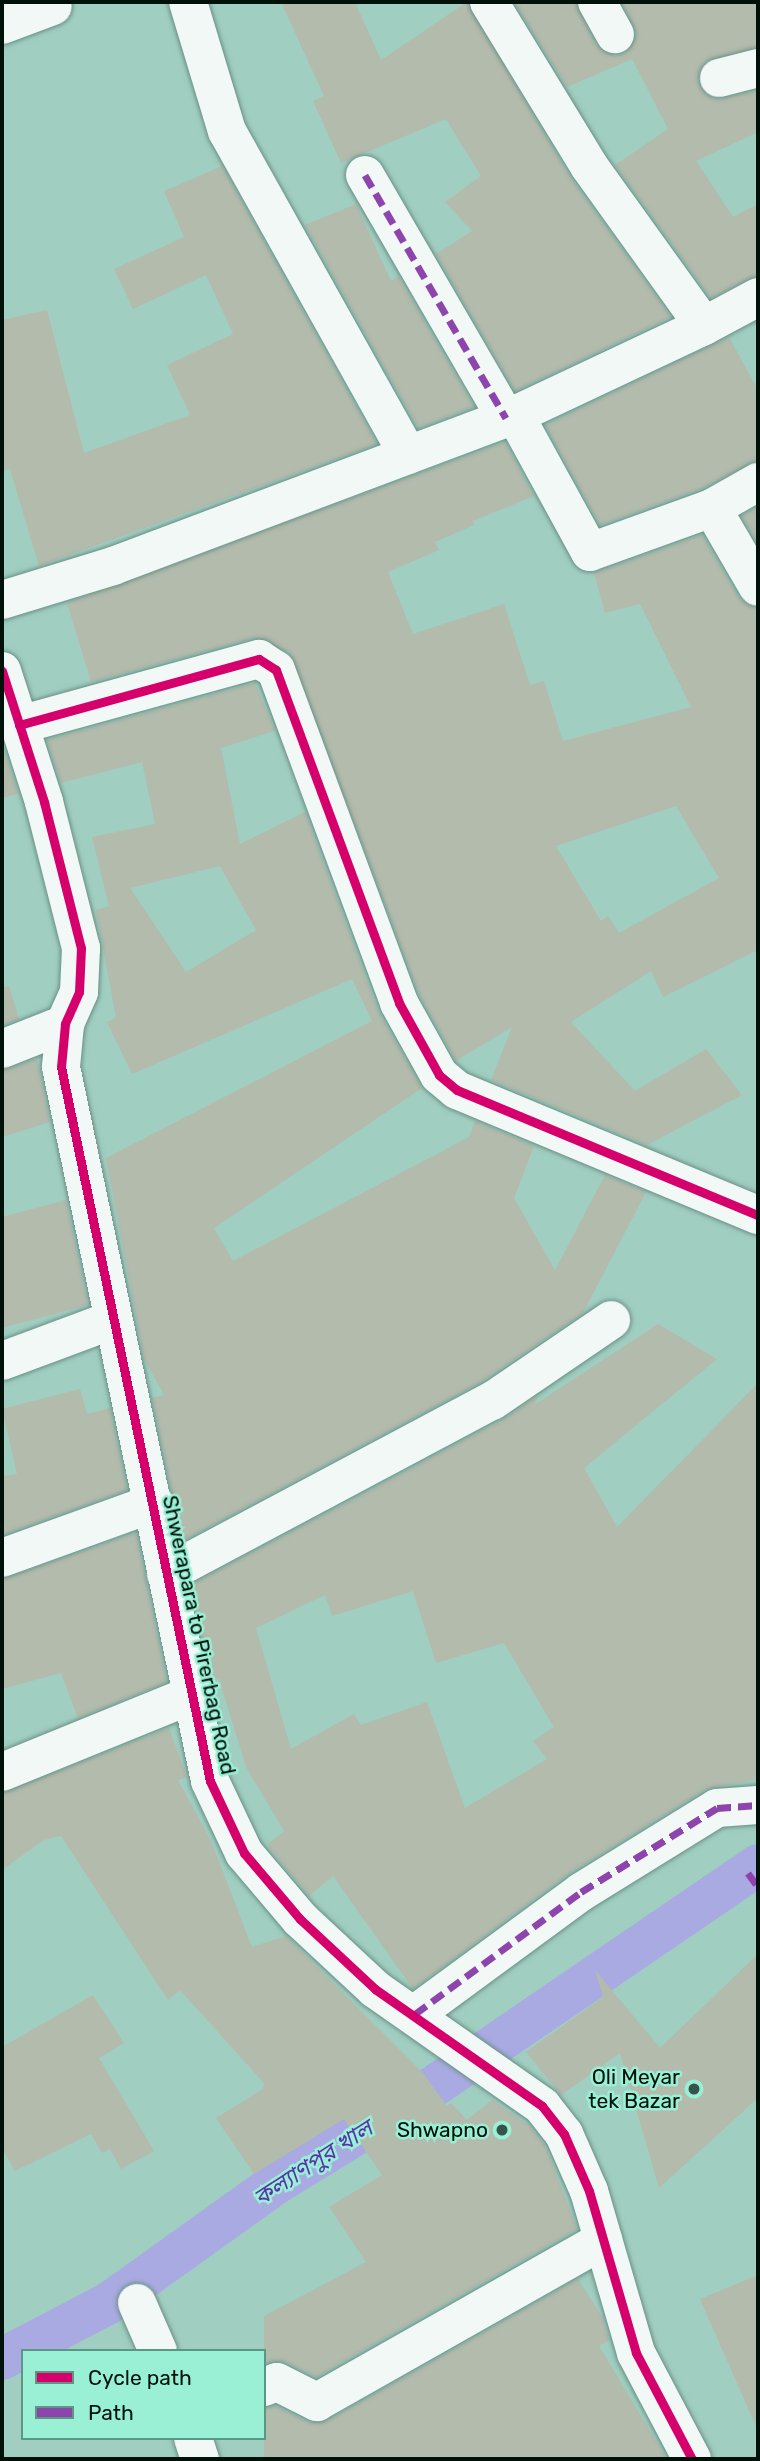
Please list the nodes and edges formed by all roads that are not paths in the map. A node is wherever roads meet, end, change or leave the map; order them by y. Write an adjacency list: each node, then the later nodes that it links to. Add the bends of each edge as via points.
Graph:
1 (188, 2): 11 (street, via 227,131)
2 (489, 2): 9 (street, via 589,166)
3 (53, 6): 4 (street)
4 (2, 25)
5 (758, 68): 6 (street)
6 (719, 78)
7 (365, 175): 10 (street)
8 (758, 297): 9 (street)
9 (704, 326): 10 (street)
10 (511, 417): 11 (street); 13 (street, via 590,552)
11 (408, 455): 15 (street, via 113,566)
12 (758, 482): 13 (street)
13 (712, 508): 14 (street)
14 (758, 587)
15 (2, 600)
16 (3, 681): 17 (street, Shwerapara to Pirerbag Road)
17 (19, 725): 18 (street, Shwerapara to Pirerbag Road, via 80,948 79,992); 20 (street, via 259,660 276,670 399,1003 439,1075 457,1090)
18 (65, 1024): 19 (street); 21 (street, Shwerapara to Pirerbag Road, via 61,1067)
19 (2, 1049)
20 (758, 1215)
21 (112, 1320): 23 (street); 24 (street, Shwerapara to Pirerbag Road)
22 (611, 1320): 26 (street, via 492,1401)
23 (2, 1361)
24 (154, 1503): 25 (street); 26 (street, Shwerapara to Pirerbag Road)
25 (2, 1558)
26 (166, 1574): 27 (street, Shwerapara to Pirerbag Road)
27 (192, 1695): 28 (street); 30 (street, Shwerapara to Pirerbag Road, via 210,1781 244,1853 300,1919 375,1989)
28 (2, 1772)
29 (758, 1805): 30 (street, via 717,1808 671,1836 580,1892)
30 (415, 2014): 31 (street, Shwerapara to Pirerbag Road, via 542,2106 564,2134)
31 (603, 2240): 34 (street, via 317,2402 277,2382); 37 (street, Shwerapara to Pirerbag Road, via 636,2353)
32 (137, 2304): 33 (street)
33 (157, 2349)
34 (266, 2386)
35 (194, 2440): 36 (street)
36 (200, 2459)
37 (692, 2459)

